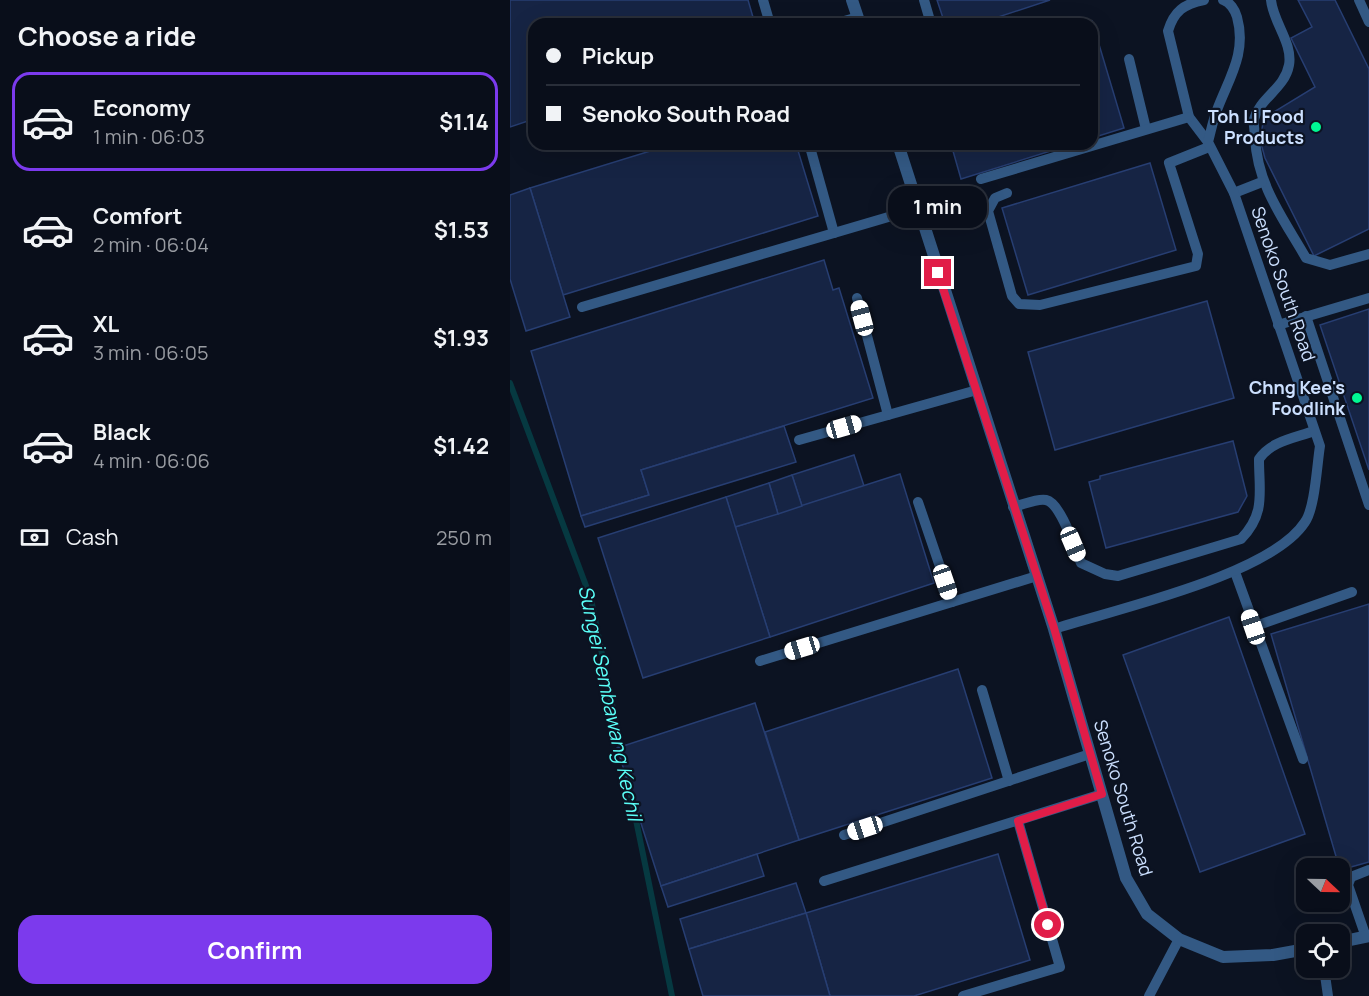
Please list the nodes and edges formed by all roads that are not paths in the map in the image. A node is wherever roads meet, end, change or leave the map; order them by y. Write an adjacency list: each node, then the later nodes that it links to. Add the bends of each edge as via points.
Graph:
1 (763, 0): 9 (lane)
2 (852, 0): 10 (street)
3 (924, 0): 11 (lane)
4 (1204, 0): 8 (lane, Senoko South Road)
5 (1222, 0): 17 (lane, via 1236,12 1241,48 1216,111)
6 (1271, 0): 22 (lane, via 1272,12 1287,45 1289,65 1283,81 1254,119)
7 (1359, 0): 12 (lane)
8 (1176, 5): 14 (lane, Senoko South Road, via 1168,31)
9 (768, 18)
10 (858, 18)
11 (929, 18)
12 (1369, 22)
13 (1129, 59): 15 (lane)
14 (1189, 117): 15 (lane); 17 (lane, Senoko South Road)
15 (1146, 129): 16 (lane)
16 (1098, 144)
17 (1209, 144): 23 (lane, via 1169,163 1198,254 1196,266 1040,305 1019,304 1012,297 988,211 995,198); 24 (lane, Senoko South Road)
18 (811, 150): 26 (lane)
19 (900, 150): 25 (street, Senoko South Road)
20 (1077, 150): 21 (lane)
21 (981, 179)
22 (1262, 182): 24 (lane); 27 (lane, via 1306,258 1330,265)
23 (1007, 193)
24 (1234, 193): 32 (lane, Senoko South Road)
25 (919, 208): 26 (lane); 33 (street, Senoko South Road)
26 (834, 233): 30 (lane)
27 (1369, 254)
28 (857, 298): 34 (lane)
29 (1369, 298): 31 (lane)
30 (582, 307)
31 (1306, 316): 32 (lane); 38 (lane)
32 (1278, 325): 35 (lane, Senoko South Road)
33 (977, 390): 34 (lane); 39 (street, Senoko South Road)
34 (888, 415): 36 (lane)
35 (1314, 431): 39 (lane, via 1263,452 1259,459 1259,512 1254,526 1241,539 1118,576 1081,562 1058,508 1050,501); 40 (lane, Senoko South Road, via 1320,446 1306,522 1277,550)
36 (799, 440)
37 (918, 502): 43 (lane)
38 (1369, 505)
39 (1013, 507): 41 (street, Senoko South Road)
40 (1235, 572): 44 (lane); 45 (lane, Senoko South Road)
41 (1037, 576): 43 (lane); 45 (street, Senoko South Road)
42 (1352, 592): 44 (lane)
43 (952, 603): 46 (lane)
44 (1253, 627): 49 (lane)
45 (1054, 628): 48 (street, Senoko South Road)
46 (760, 661)
47 (982, 690): 50 (lane)
48 (1090, 754): 50 (lane); 51 (street, Senoko South Road)
49 (1303, 759)
50 (1009, 781): 53 (lane)
51 (1102, 794): 52 (lane); 57 (street, Senoko South Road, via 1126,878 1147,914)
52 (1018, 821): 55 (lane); 61 (lane, via 1060,967)
53 (844, 835)
54 (1369, 870): 56 (lane, via 1351,877 1347,885)
55 (825, 881)
56 (1367, 937): 58 (street)
57 (1179, 939): 59 (street, Senoko South Road, via 1223,957 1273,956); 62 (lane)
58 (1350, 940)
59 (1296, 951)
60 (1325, 978): 63 (lane)
61 (963, 996)
62 (1148, 996)
63 (1328, 996)

